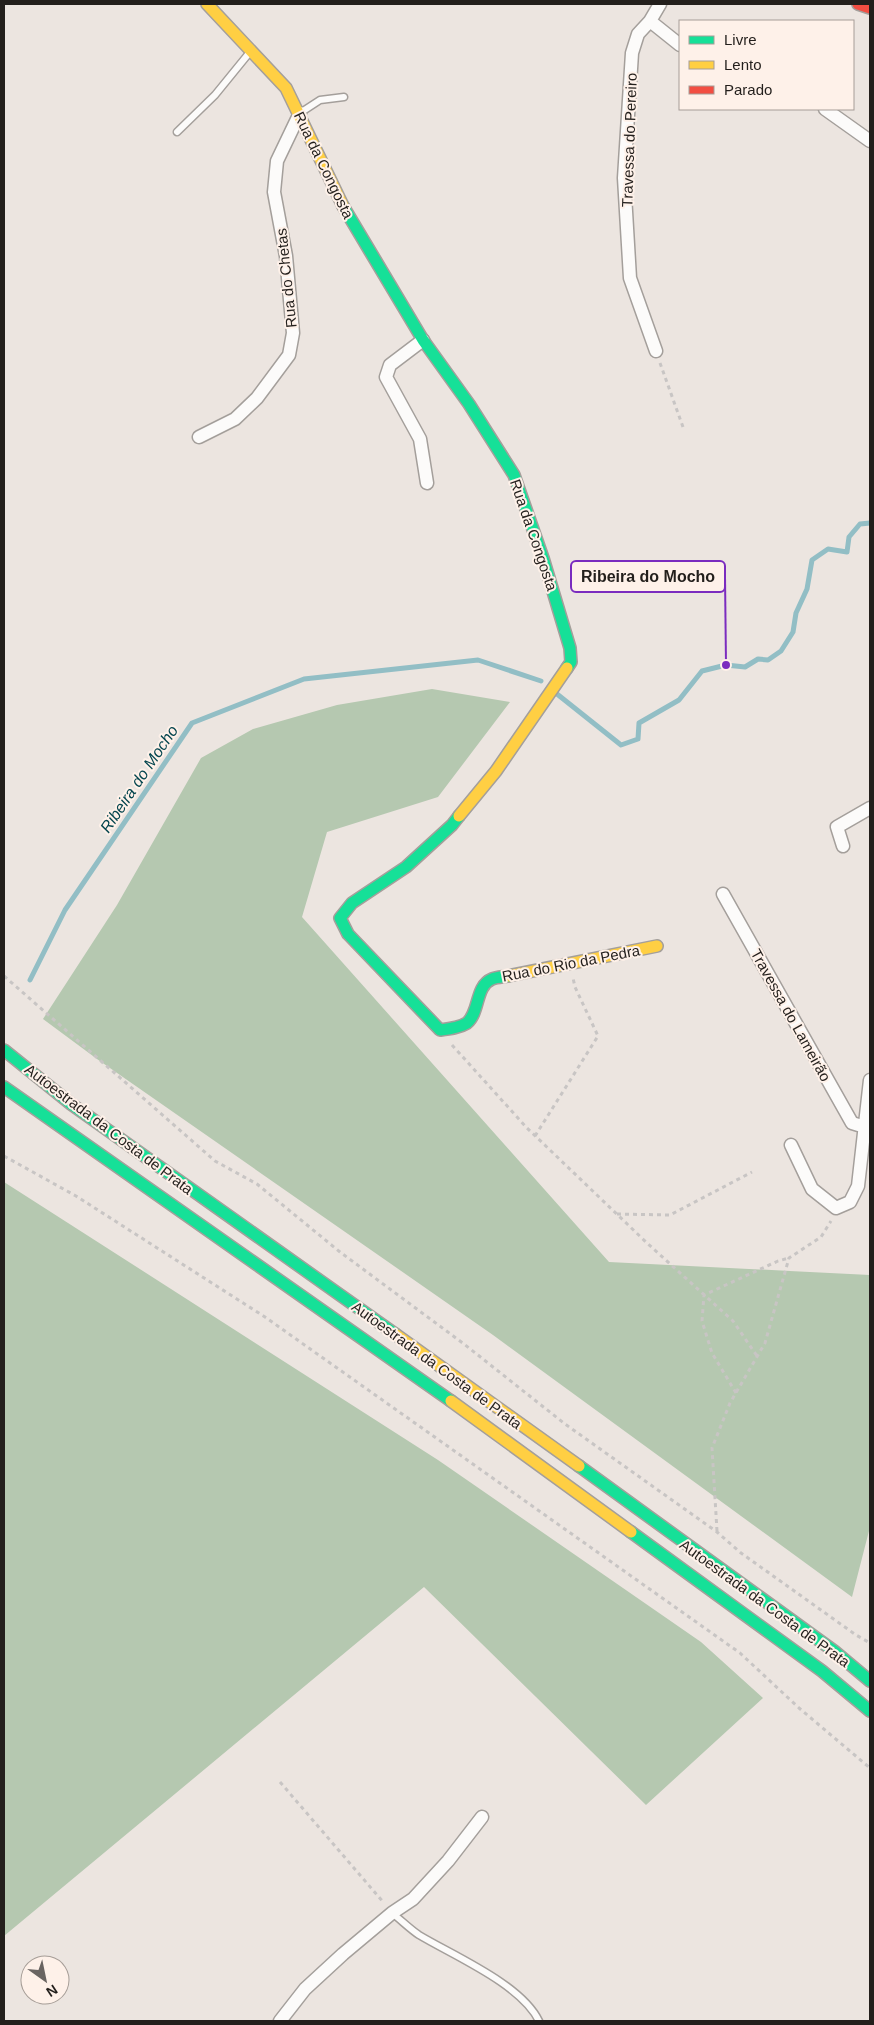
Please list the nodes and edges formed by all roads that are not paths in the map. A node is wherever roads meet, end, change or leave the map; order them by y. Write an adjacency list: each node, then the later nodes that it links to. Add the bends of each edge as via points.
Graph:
1 (207, 4): 7 (main road, Rua da Congosta)
2 (660, 4): 5 (street, Travessa do Pereiro)
3 (858, 4): 4 (main road)
4 (870, 8)
5 (650, 21): 6 (street); 14 (street, Travessa do Pereiro, via 638,34 632,53 624,178 630,278)
6 (679, 44)
7 (251, 51): 10 (main road, Rua da Congosta, via 286,88); 11 (lane, via 215,95)
8 (344, 97): 10 (lane, via 320,100)
9 (826, 110): 12 (street)
10 (300, 113): 13 (main road, Rua da Congosta, via 346,212); 15 (street, Rua do Chetas, via 276,161 274,192 288,275 293,333 289,355 246,409 235,419)
11 (177, 132)
12 (870, 141)
13 (423, 340): 16 (street, via 390,365 386,377 420,439); 21 (main road, Rua da Congosta, via 514,475 544,558 570,648 571,662 496,771 452,825 406,867 352,903 340,918 348,934)
14 (656, 350)
15 (199, 437)
16 (427, 483)
17 (870, 808): 18 (street, via 837,827)
18 (843, 846)
19 (723, 894): 25 (street, Travessa do Lameirão, via 852,1123)
20 (657, 946): 21 (main road, Rua do Rio da Pedra, via 491,979 483,986 470,1020 458,1029)
21 (440, 1030)
22 (4, 1050): 27 (main road, Autoestrada da Costa de Prata, via 79,1109 834,1651)
23 (870, 1080): 25 (street)
24 (4, 1087): 28 (main road, Autoestrada da Costa de Prata, via 393,1360 822,1670)
25 (865, 1127): 26 (street, via 858,1186 850,1202 836,1208 812,1189)
26 (791, 1145)
27 (870, 1682)
28 (870, 1712)
29 (482, 1817): 30 (street, via 413,1899)
30 (392, 1913): 31 (street, via 306,1989); 32 (lane, via 418,1934 472,1964 506,1988 534,2010)
31 (280, 2021)
32 (539, 2021)

